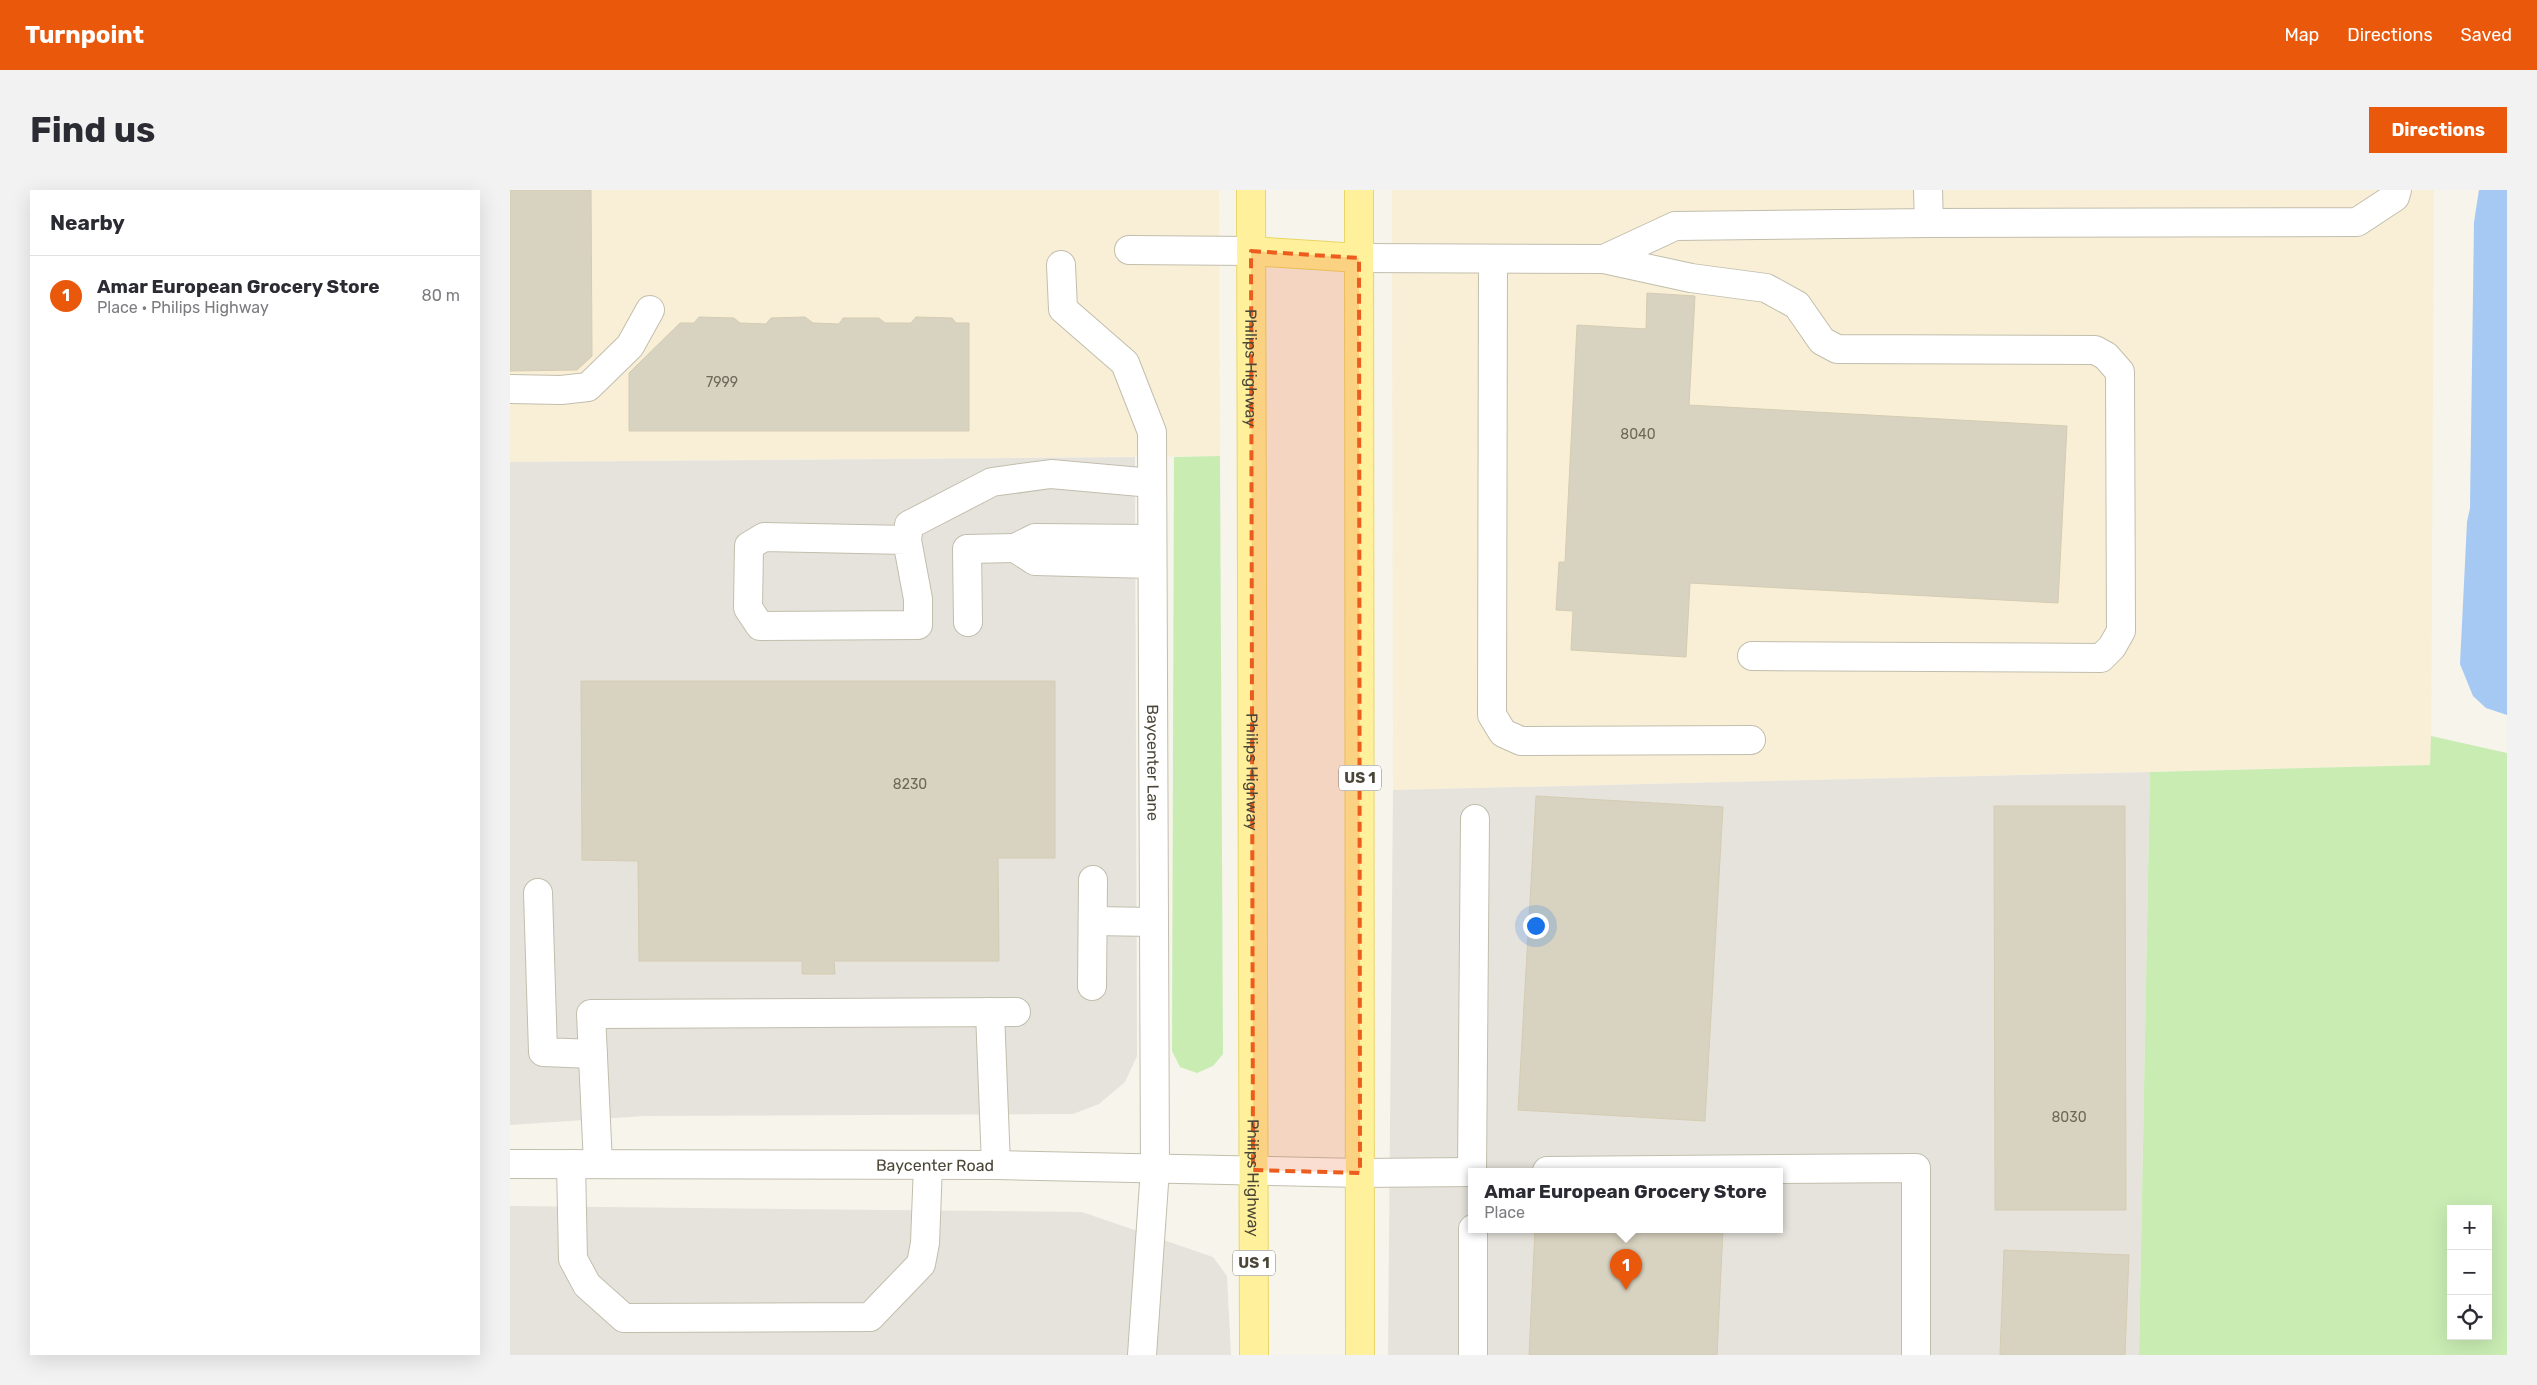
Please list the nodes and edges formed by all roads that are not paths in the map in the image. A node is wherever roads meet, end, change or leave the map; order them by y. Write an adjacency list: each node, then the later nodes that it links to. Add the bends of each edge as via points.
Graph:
1 (1251, 190): 7 (main road, Philips Highway / US 1)
2 (1358, 190): 8 (main road, US 1)
3 (1928, 190): 5 (street)
4 (2397, 190): 5 (street, via 2395,197 2357,222)
5 (1929, 223): 10 (street, via 1675,226)
6 (1129, 250): 7 (street)
7 (1251, 251): 8 (main road); 34 (main road, Philips Highway / US 1)
8 (1359, 258): 9 (street); 36 (main road, US 1)
9 (1493, 259): 10 (street); 19 (street, via 1492,715 1503,733 1521,741)
10 (1604, 259): 18 (street, via 1691,278 1766,288 1797,305 1822,342 1837,349 2095,350 2106,356 2120,372 2120,632 2101,658)
11 (1061, 265): 14 (street, Baycenter Lane, via 1063,309 1125,362 1152,432)
12 (650, 310): 13 (street, via 630,346 588,387)
13 (510, 389)
14 (1152, 483): 15 (street, via 1051,474 992,482 909,525); 16 (street, Baycenter Lane)
15 (907, 540): 15 (street, via 918,599 918,625 760,626 748,608 749,546 764,537)
16 (1151, 551): 17 (street, via 1098,561 1035,561 1015,548 967,549); 24 (street, Baycenter Lane)
17 (968, 622)
18 (1752, 656)
19 (1751, 740)
20 (1475, 820): 31 (street)
21 (1094, 880): 23 (street)
22 (538, 893): 26 (street, via 543,1052)
23 (1093, 921): 24 (street); 25 (street)
24 (1154, 922): 32 (street, Baycenter Lane)
25 (1092, 986)
26 (593, 1054): 28 (street); 30 (street, via 591,1014 1003,1012)
27 (510, 1164): 28 (street, Baycenter Road)
28 (584, 1164): 29 (street, Baycenter Road); 29 (street, via 573,1259 587,1285 624,1318 870,1317 921,1264 925,1243)
29 (928, 1165): 30 (street, Baycenter Road)
30 (996, 1165): 32 (street, Baycenter Road)
31 (1472, 1168)
32 (1154, 1169): 34 (street, Baycenter Road); 38 (street, Baycenter Lane)
33 (1783, 1169): 42 (street, via 1916,1168)
34 (1253, 1170): 36 (street, Baycenter Road); 39 (main road, Philips Highway / US 1)
35 (1468, 1172): 36 (street, Baycenter Road)
36 (1360, 1173): 40 (main road, US 1)
37 (1473, 1233): 41 (street)
38 (1142, 1355)
39 (1254, 1355)
40 (1360, 1355)
41 (1473, 1355)
42 (1916, 1355)

